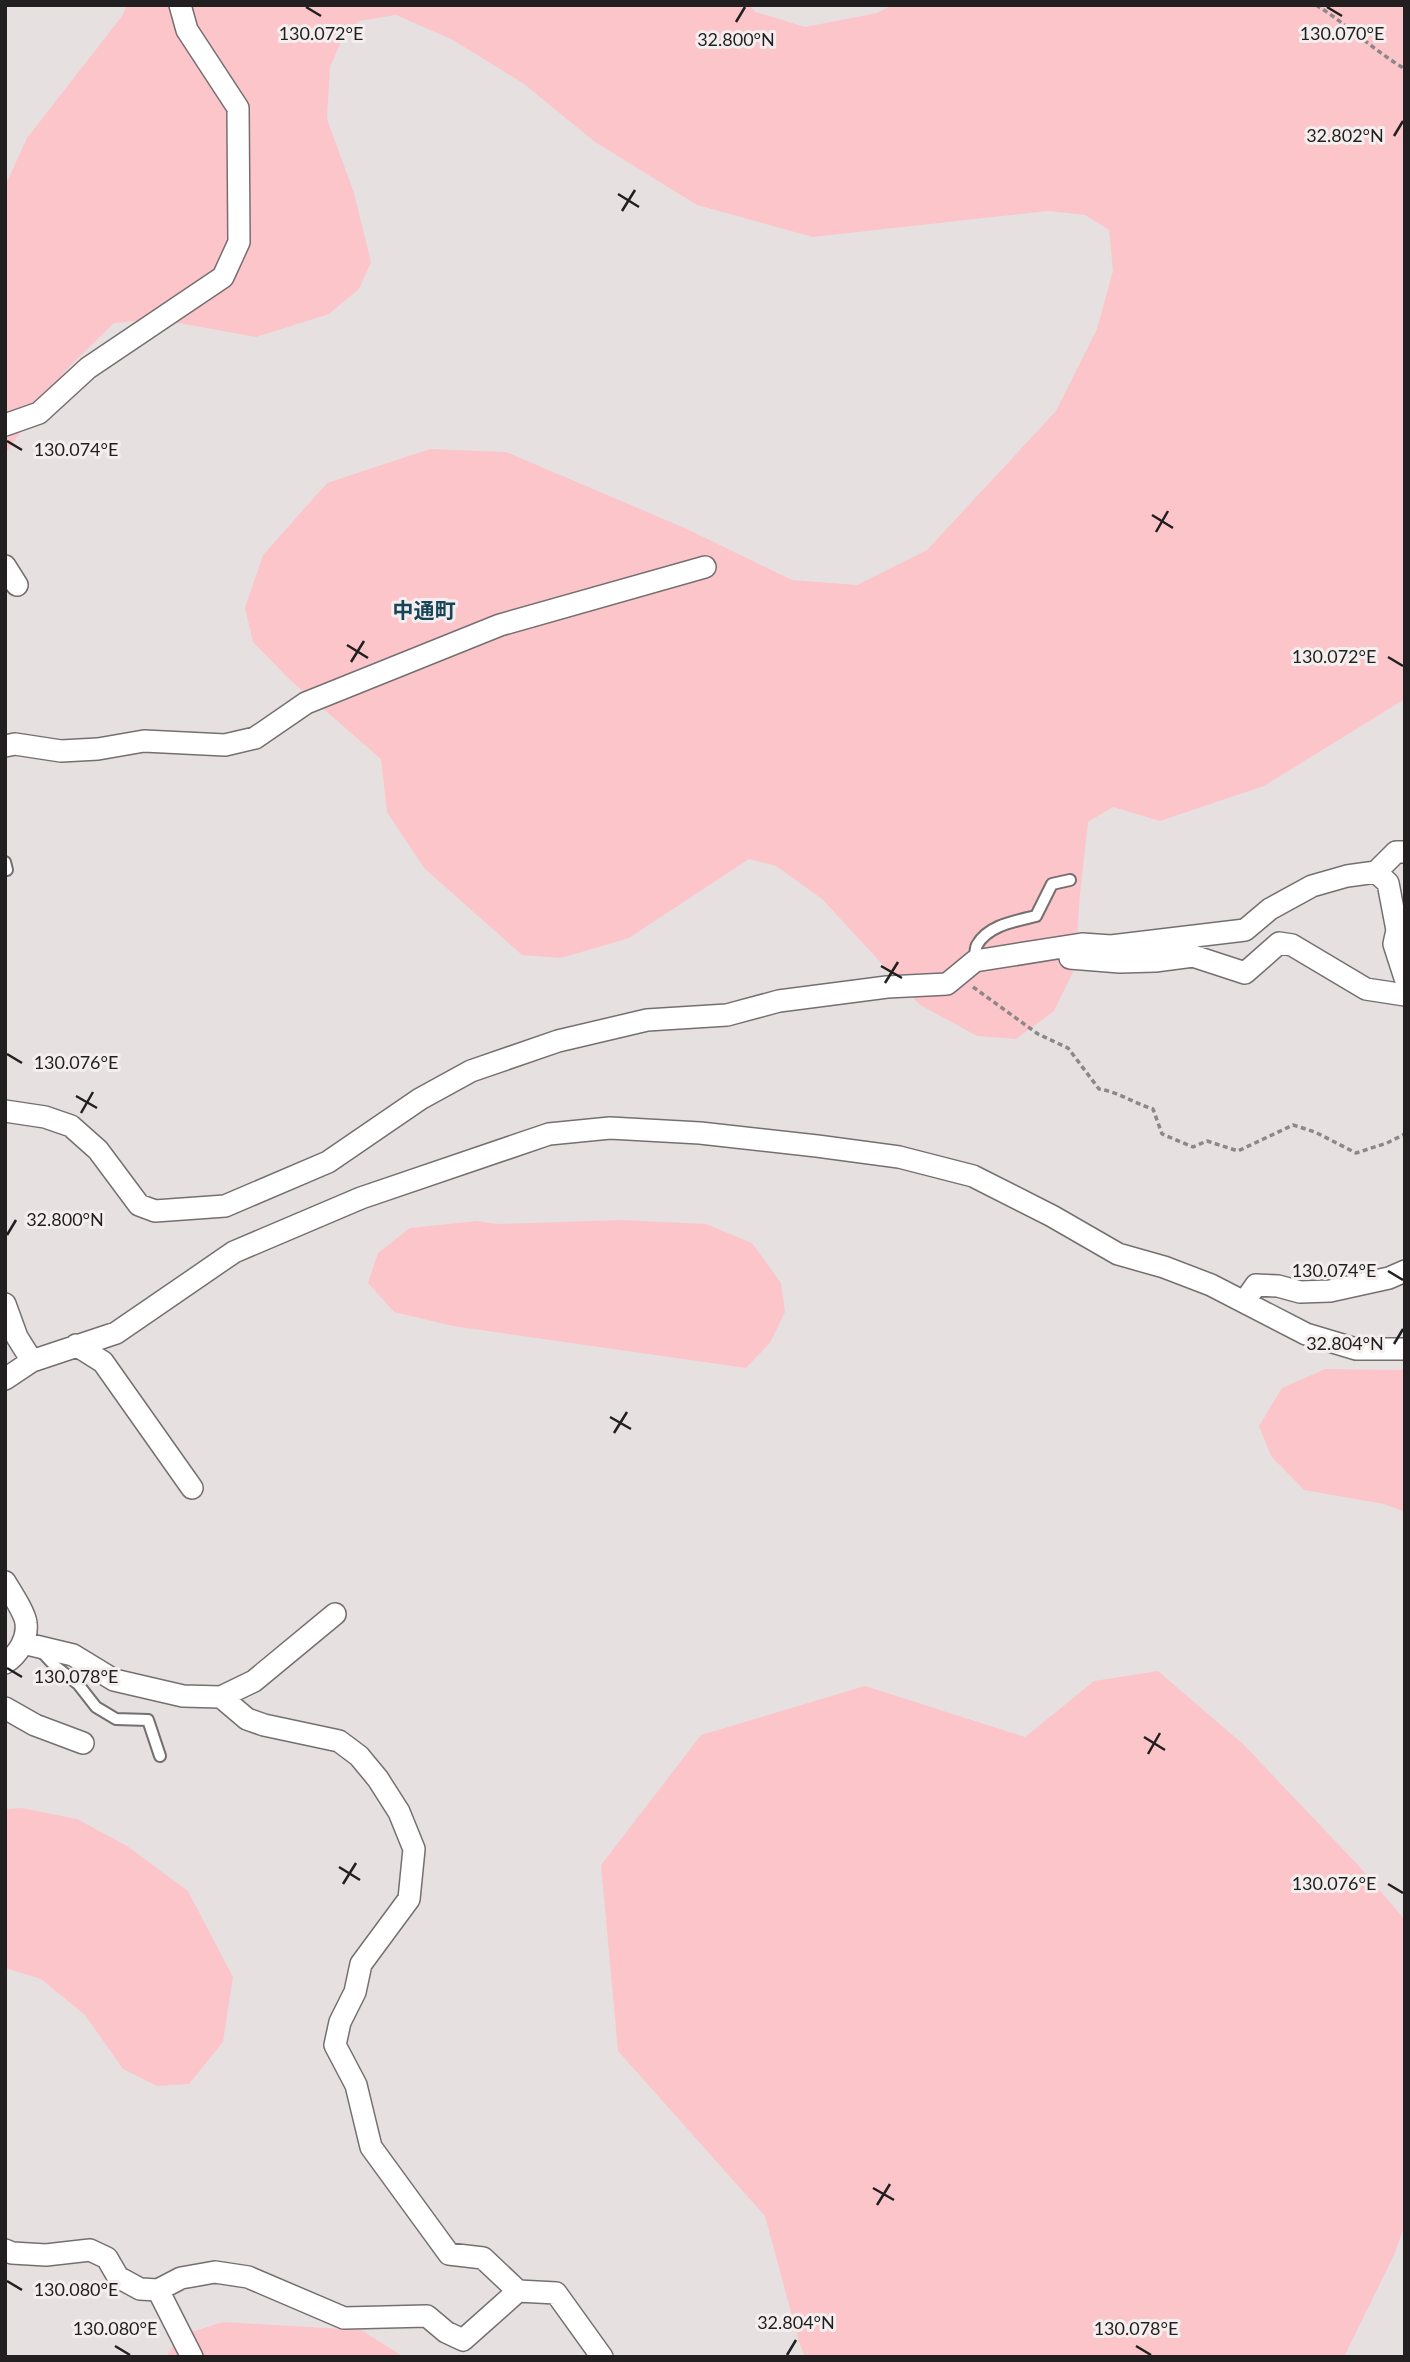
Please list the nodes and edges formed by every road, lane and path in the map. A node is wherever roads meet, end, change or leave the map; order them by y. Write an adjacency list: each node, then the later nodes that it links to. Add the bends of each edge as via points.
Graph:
1 (180, 5): 4 (street, via 187,30 238,108 239,242 223,277 88,368 39,413)
2 (1316, 5): 3 (path)
3 (1405, 69)
4 (5, 425)
5 (5, 566): 7 (street)
6 (705, 567): 8 (street, via 500,625 306,704 255,738 225,745 144,741 61,751)
7 (17, 585)
8 (5, 746)
9 (1405, 852): 10 (street, via 1396,852)
10 (1376, 872): 12 (street, via 1388,883); 13 (street, via 1312,886 1270,909 1245,930)
11 (1070, 880): 14 (lane, via 1052,884 1036,916 990,931 976,946)
12 (1401, 935): 16 (street, via 1394,944)
13 (1030, 953): 14 (street); 17 (street, via 1120,962 1193,956 1245,973 1279,943 1292,944 1366,989)
14 (975, 961): 15 (street)
15 (957, 976): 18 (street, via 947,984 779,1001 727,1015 647,1020 558,1041 471,1070 328,1162 225,1206 155,1211 139,1205 98,1150 71,1126); 19 (path, via 1038,1034 1068,1048 1099,1089 1153,1108 1162,1134 1193,1147 1207,1141 1238,1151 1293,1125 1356,1153)
16 (1405, 978)
17 (1405, 995)
18 (5, 1111)
19 (1405, 1134)
20 (1405, 1271): 21 (street, via 1330,1291 1256,1285)
21 (1244, 1302): 23 (street, via 1164,1267 1118,1254 973,1176 899,1157 831,1147 610,1128 549,1134 361,1198 234,1252 116,1333); 24 (street, via 1306,1334 1356,1349)
22 (5, 1304): 25 (street, via 17,1338)
23 (76, 1345): 25 (street); 27 (street, via 103,1362)
24 (1405, 1349)
25 (32, 1361): 26 (street)
26 (5, 1379)
27 (192, 1488)
28 (5, 1582): 30 (street, via 26,1622)
29 (335, 1614): 31 (street, via 254,1681)
30 (17, 1654): 31 (street, via 72,1656 114,1680 183,1696); 34 (lane, via 55,1666 78,1684 96,1707 116,1719 148,1720)
31 (221, 1697): 37 (street, via 247,1719 339,1741 359,1756 399,1812 414,1849 409,1899 361,1964 335,2045 356,2085 372,2147 449,2255 483,2258)
32 (5, 1708): 33 (street)
33 (83, 1743)
34 (160, 1756)
35 (5, 2250): 36 (street, via 46,2255 90,2250 107,2258 118,2277 140,2289)
36 (158, 2290): 37 (street, via 181,2278 215,2272 248,2277 344,2318 426,2316 463,2340); 38 (street)
37 (518, 2291): 39 (street, via 556,2293)
38 (192, 2357)
39 (602, 2357)

